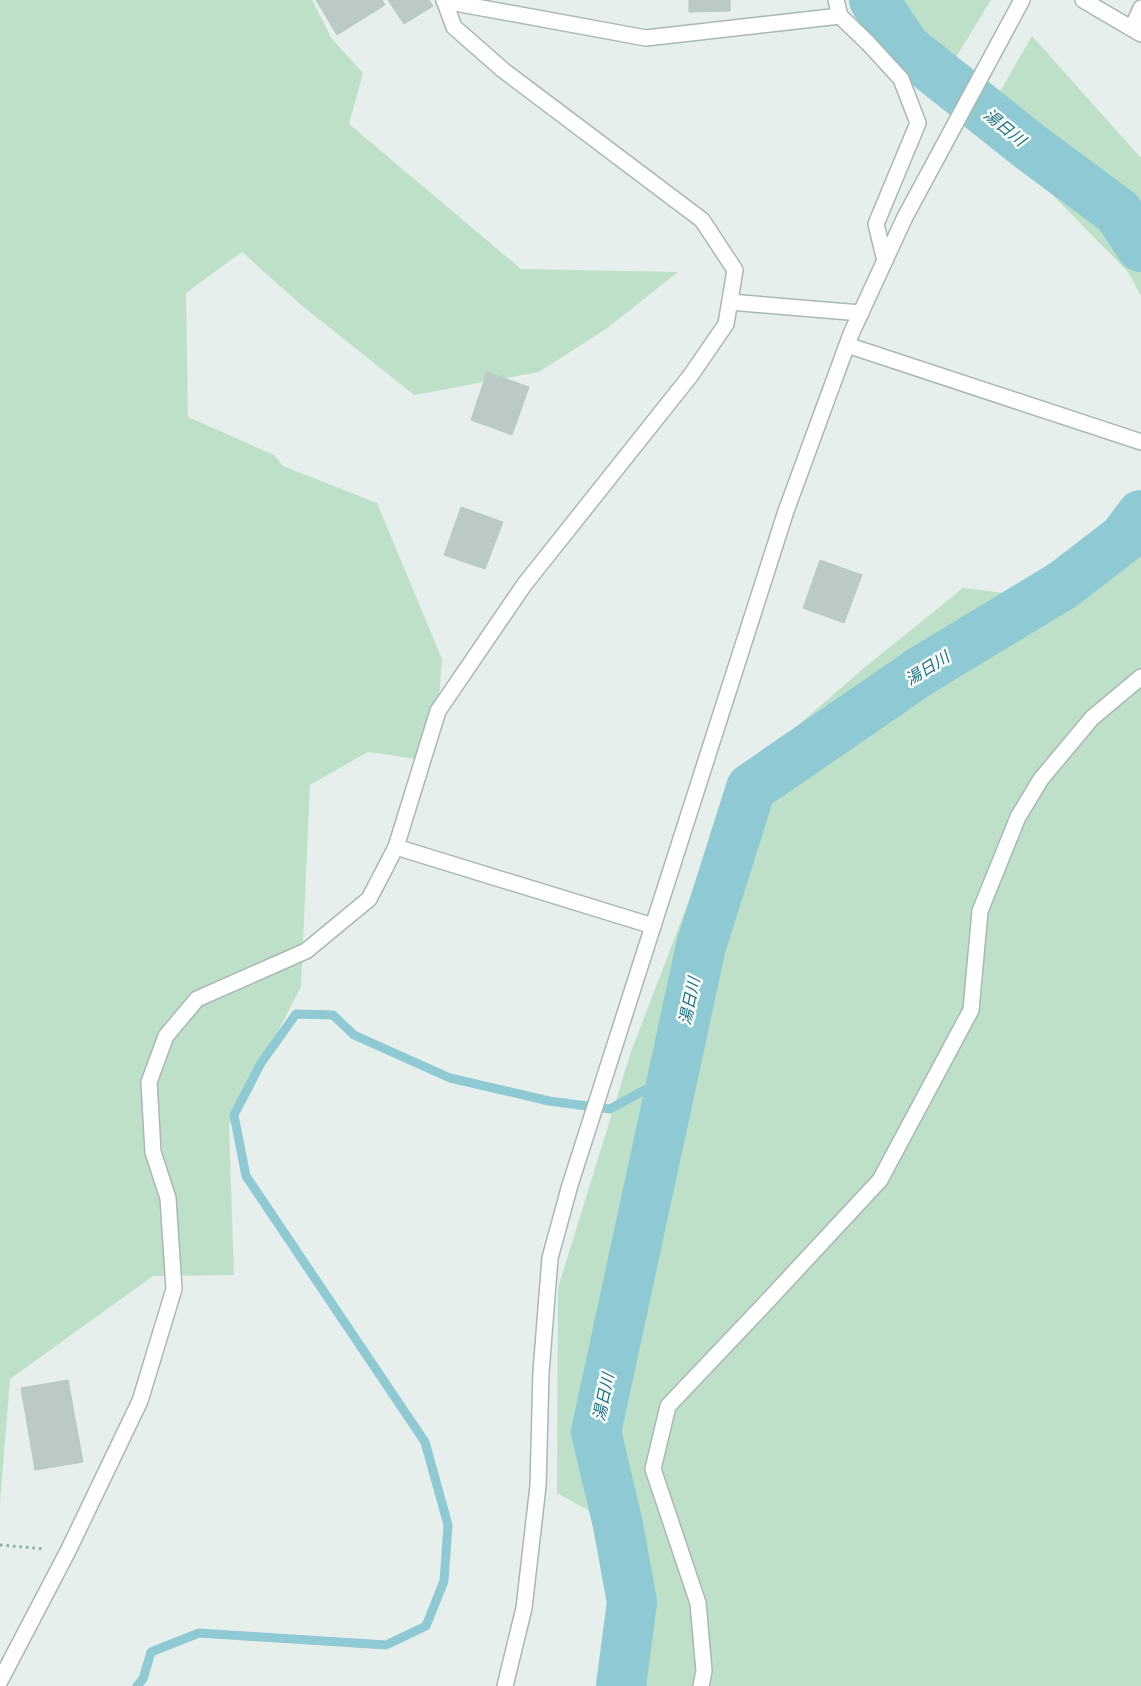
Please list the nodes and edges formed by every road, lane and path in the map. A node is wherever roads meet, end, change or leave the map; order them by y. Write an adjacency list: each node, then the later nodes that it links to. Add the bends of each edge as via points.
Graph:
1 (836, 0): 6 (street)
2 (1022, 0): 8 (street, via 905,217)
3 (1083, 0): 7 (street)
4 (444, 1): 6 (street, via 646,38); 9 (street, via 454,27 503,70 702,220 736,270)
5 (1141, 8): 7 (street)
6 (840, 16): 8 (street, via 900,79 918,123 876,224)
7 (1136, 31)
8 (885, 261): 10 (street)
9 (730, 302): 10 (street); 14 (street, via 726,324 691,374 524,585 438,711)
10 (861, 313): 11 (street)
11 (847, 345): 12 (street); 15 (street, via 786,511)
12 (1141, 442)
13 (1141, 677): 20 (street, via 1092,718 1041,779 1018,817 980,911 971,1010 880,1180 668,1406 653,1469 698,1603 704,1671)
14 (396, 847): 15 (street); 17 (street, via 369,900 306,951 197,999 166,1036 149,1082 153,1152 168,1198 174,1288 140,1401)
15 (653, 926): 19 (street, via 570,1185 550,1258 541,1372 538,1486 524,1608)
16 (0, 1545): 17 (path)
17 (68, 1551): 18 (street)
18 (0, 1680)
19 (505, 1686)
20 (701, 1686)

